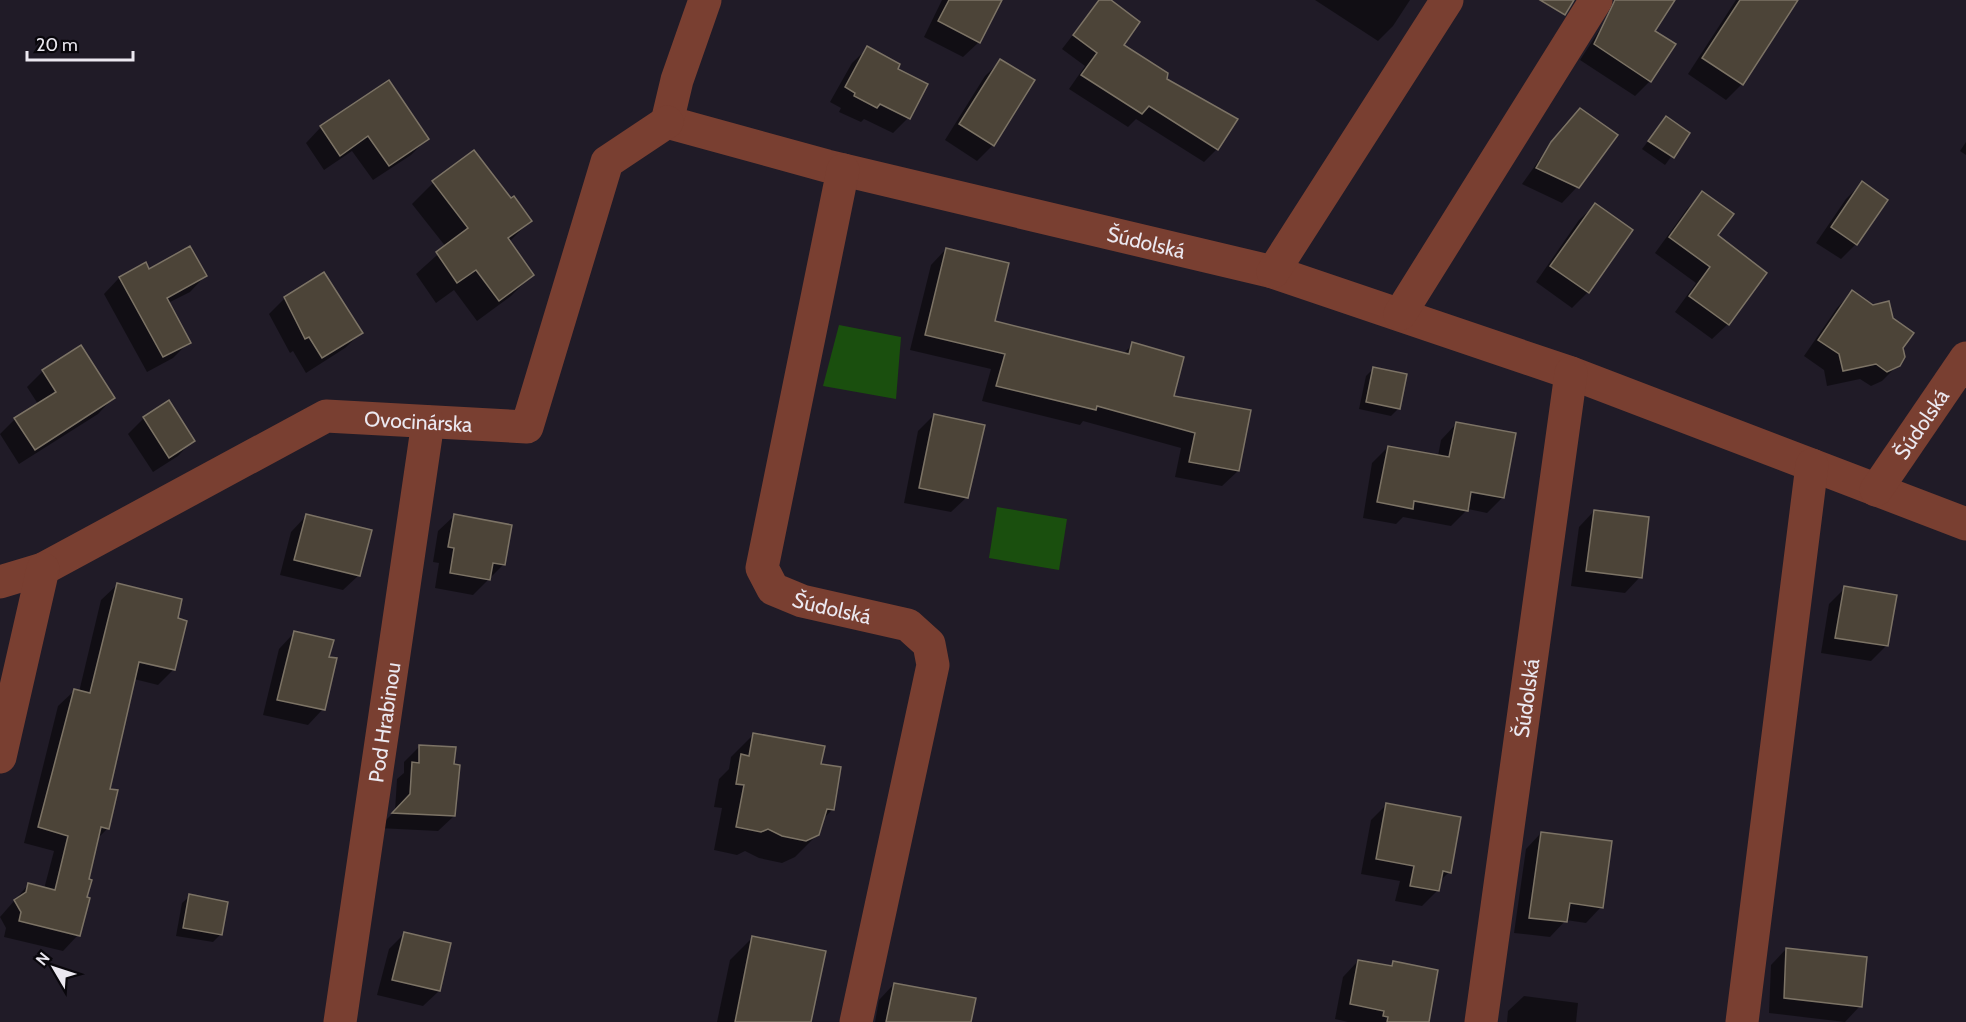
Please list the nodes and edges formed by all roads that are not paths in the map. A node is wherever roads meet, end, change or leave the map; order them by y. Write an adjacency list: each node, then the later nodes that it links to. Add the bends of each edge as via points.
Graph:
1 (705, 0): 4 (street, via 676,80)
2 (1447, 0): 6 (street)
3 (1596, 0): 7 (street)
4 (667, 122): 5 (street, Šúdolská); 10 (street, Ovocinárska, via 607,162 527,427)
5 (843, 170): 6 (street, Šúdolská); 18 (street, Šúdolská, via 762,567 773,589 801,601 908,625 929,644 933,665)
6 (1273, 272): 7 (street, Šúdolská)
7 (1400, 314): 9 (street, Šúdolská)
8 (1966, 358): 12 (street, Šúdolská)
9 (1571, 373): 11 (street, Šúdolská); 19 (street, Šúdolská)
10 (428, 422): 14 (street, Ovocinárska, via 326,416); 17 (street, Pod Hrabinou)
11 (1812, 465): 12 (street, Šúdolská); 20 (street)
12 (1876, 490): 13 (street, Šúdolská)
13 (1966, 524)
14 (43, 569): 15 (street, Ovocinárska); 16 (street)
15 (0, 582)
16 (0, 757)
17 (340, 1022)
18 (856, 1022)
19 (1481, 1022)
20 (1742, 1022)

